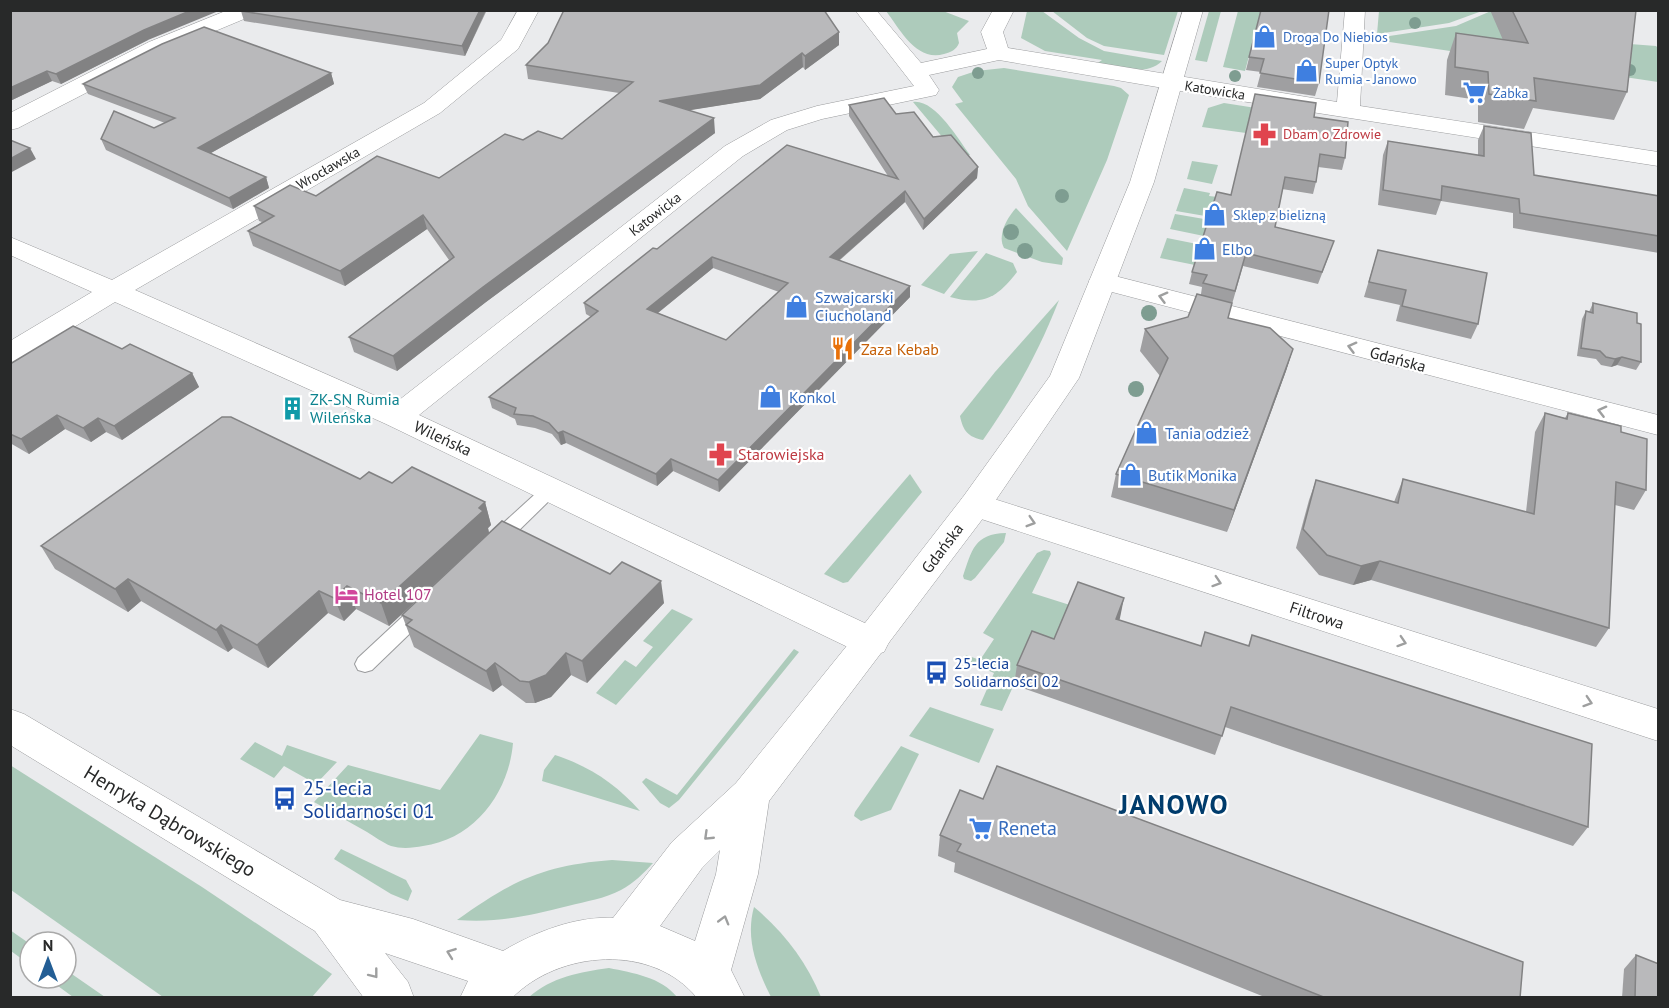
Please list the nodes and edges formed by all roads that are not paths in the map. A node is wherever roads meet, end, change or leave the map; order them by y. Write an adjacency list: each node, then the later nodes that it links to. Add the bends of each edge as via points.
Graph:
1 (249, 10): 11 (street, via 136,58)
2 (529, 10): 15 (street, Wrocławska, via 510,44 432,108)
3 (865, 10): 8 (street, Katowicka)
4 (1004, 10): 7 (street, via 992,32)
5 (1193, 10): 9 (street, Gdańska)
6 (1355, 10): 10 (street)
7 (999, 53): 8 (street, Katowicka); 9 (street, Katowicka)
8 (916, 71): 17 (street, Katowicka, via 928,90 817,113 779,125 734,151)
9 (1172, 83): 10 (street, Katowicka); 14 (street, Gdańska, via 1142,182)
10 (1348, 111): 12 (street, Katowicka)
11 (10, 123)
12 (1659, 159)
13 (10, 245): 15 (street, Wileńska)
14 (1103, 281): 18 (street, Gdańska, one-way to 14); 20 (street, Gdańska, via 1065,378)
15 (116, 290): 16 (street, Wrocławska); 17 (street, Wileńska)
16 (10, 354)
17 (398, 417): 19 (street, Wileńska)
18 (1659, 425)
19 (550, 490): 21 (lane); 23 (street, Wileńska)
20 (975, 505): 23 (street, Gdańska); 26 (street, Filtrowa, one-way to 26)
21 (478, 558)
22 (435, 599): 24 (lane)
23 (871, 642): 27 (street, Gdańska)
24 (365, 664)
25 (10, 725): 28 (street, Henryka Dąbrowskiego)
26 (1659, 725)
27 (750, 795): 29 (street, Gdańska, one-way to 29, via 687,855); 31 (street, Gdańska, one-way to 27)
28 (330, 916): 30 (street, Henryka Dąbrowskiego, one-way to 28, via 413,940); 32 (street, Henryka Dąbrowskiego, one-way to 32)
29 (625, 938): 30 (street, via 585,939 544,951); 31 (street, via 670,950)
30 (494, 985)
31 (715, 987)
32 (392, 998)

